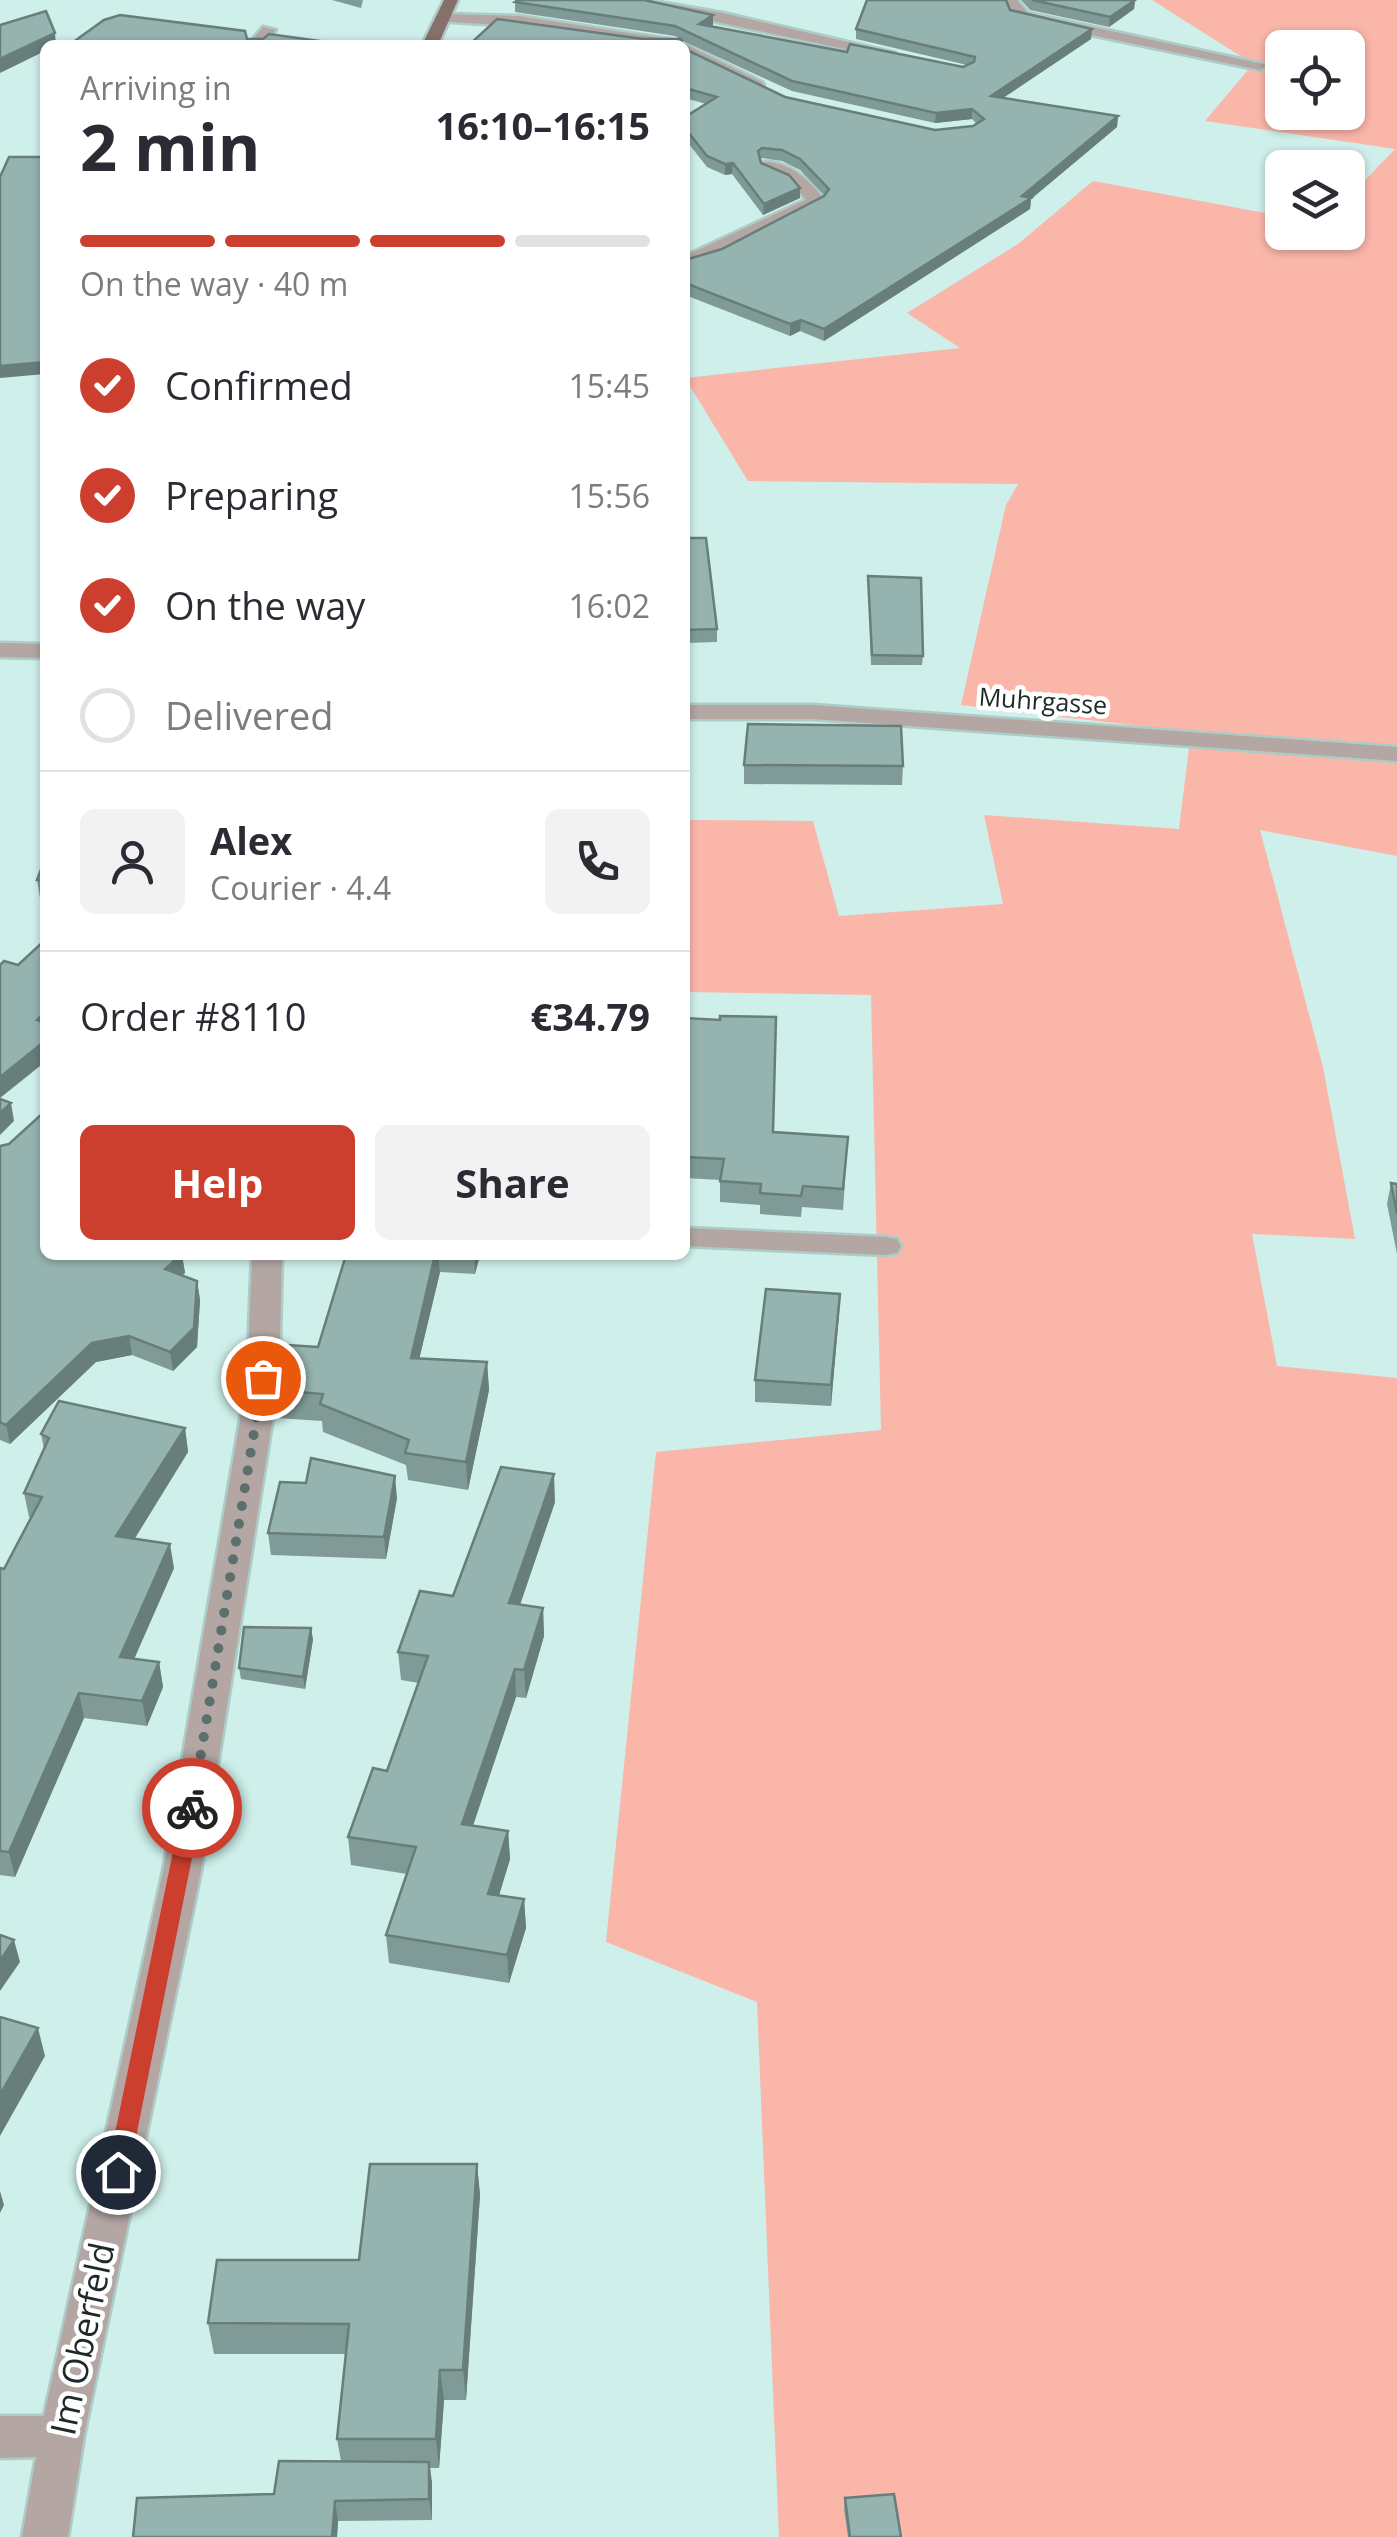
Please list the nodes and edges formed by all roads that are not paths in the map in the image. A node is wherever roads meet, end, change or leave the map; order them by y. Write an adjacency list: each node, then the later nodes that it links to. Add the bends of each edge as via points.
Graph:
1 (451, 0): 4 (main road)
2 (620, 0): 10 (street)
3 (1010, 0): 11 (street, via 1024,17)
4 (442, 18): 7 (main road); 8 (street, via 519,21)
5 (268, 30): 6 (street)
6 (260, 40)
7 (432, 40)
8 (642, 40)
9 (690, 51): 12 (street)
10 (908, 58)
11 (1260, 65)
12 (770, 91)
13 (768, 166): 14 (street, via 796,179 816,200)
14 (690, 261)
15 (0, 650): 16 (street)
16 (40, 650)
17 (690, 712): 18 (street, Muhrgasse, via 813,712)
18 (1397, 754)
19 (690, 1237): 20 (street)
20 (886, 1246)
21 (266, 1260): 23 (street, Im Oberfeld, via 263,1378 182,1871)
22 (0, 2436): 23 (street)
23 (62, 2436): 24 (street, Im Oberfeld)
24 (45, 2537)

